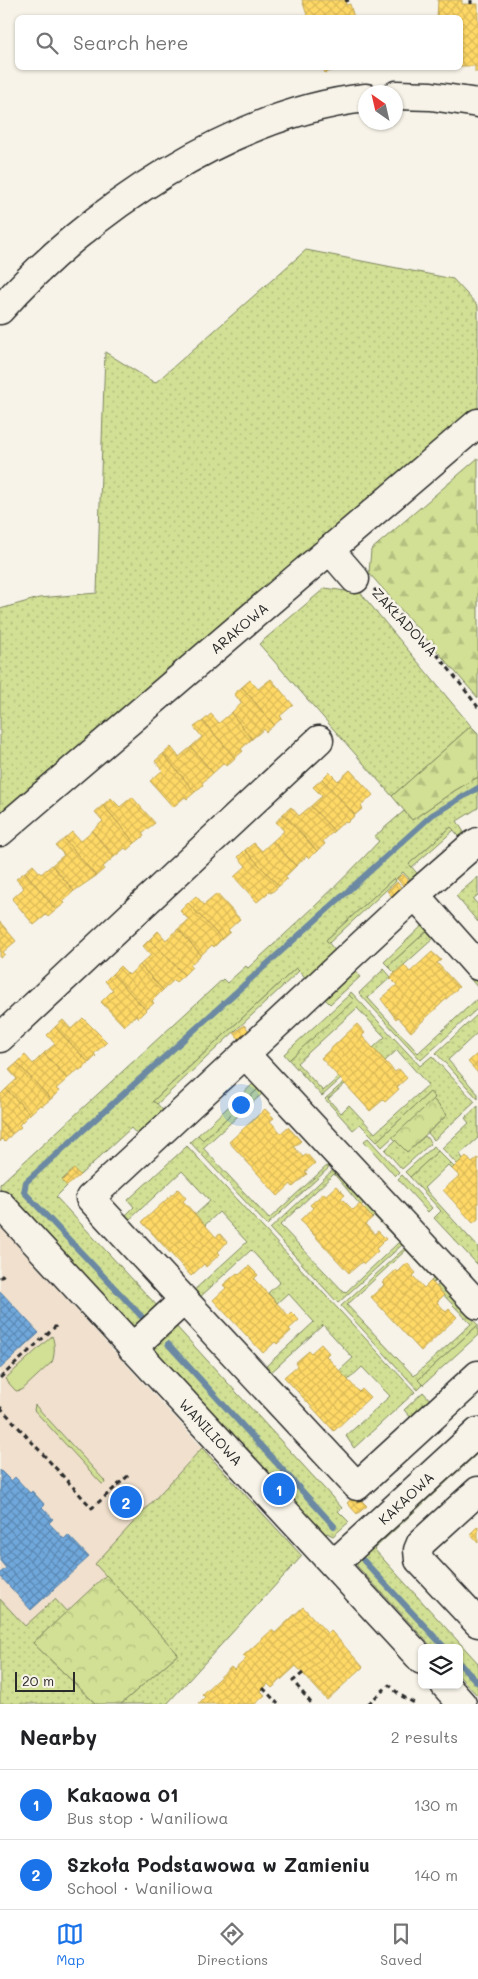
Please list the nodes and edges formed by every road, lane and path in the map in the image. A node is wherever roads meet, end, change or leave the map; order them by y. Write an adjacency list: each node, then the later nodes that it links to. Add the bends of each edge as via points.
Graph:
1 (403, 95): 3 (street)
2 (358, 99): 4 (street, via 315,106 275,119 185,162 87,228 20,287)
3 (478, 103)
4 (0, 310)
5 (478, 423): 6 (street, ARAKOWA)
6 (330, 550): 7 (street); 10 (street, ARAKOWA)
7 (355, 579): 8 (path, ZAKŁADOWA, via 360,574 442,660)
8 (478, 707)
9 (318, 740): 14 (street)
10 (0, 832)
11 (478, 842): 12 (street)
12 (415, 895): 13 (street); 15 (street)
13 (478, 966)
14 (0, 1038)
15 (246, 1054): 19 (street, via 83,1191); 20 (street)
16 (0, 1204): 22 (street, WANILIOWA)
17 (6, 1272): 18 (path)
18 (0, 1278)
19 (184, 1300): 22 (street); 26 (street, via 357,1486)
20 (478, 1305)
21 (56, 1326): 24 (path)
22 (132, 1348): 31 (street, WANILIOWA)
23 (478, 1375): 26 (street)
24 (0, 1378)
25 (0, 1406): 29 (path, via 92,1508)
26 (420, 1428): 28 (street)
27 (478, 1432): 28 (street, KAKAOWA)
28 (449, 1459): 31 (street, KAKAOWA)
29 (128, 1475)
30 (478, 1491): 32 (street, via 421,1543 418,1550 419,1560)
31 (334, 1564): 33 (street, WANILIOWA)
32 (478, 1623)
33 (418, 1656)
34 (303, 1673): 38 (path, via 293,1681)
35 (263, 1688): 37 (path)
36 (449, 1689): 41 (street)
37 (278, 1704)
38 (312, 1704)
39 (368, 1704): 40 (path, via 389,1685)
40 (416, 1704)
41 (462, 1704)

